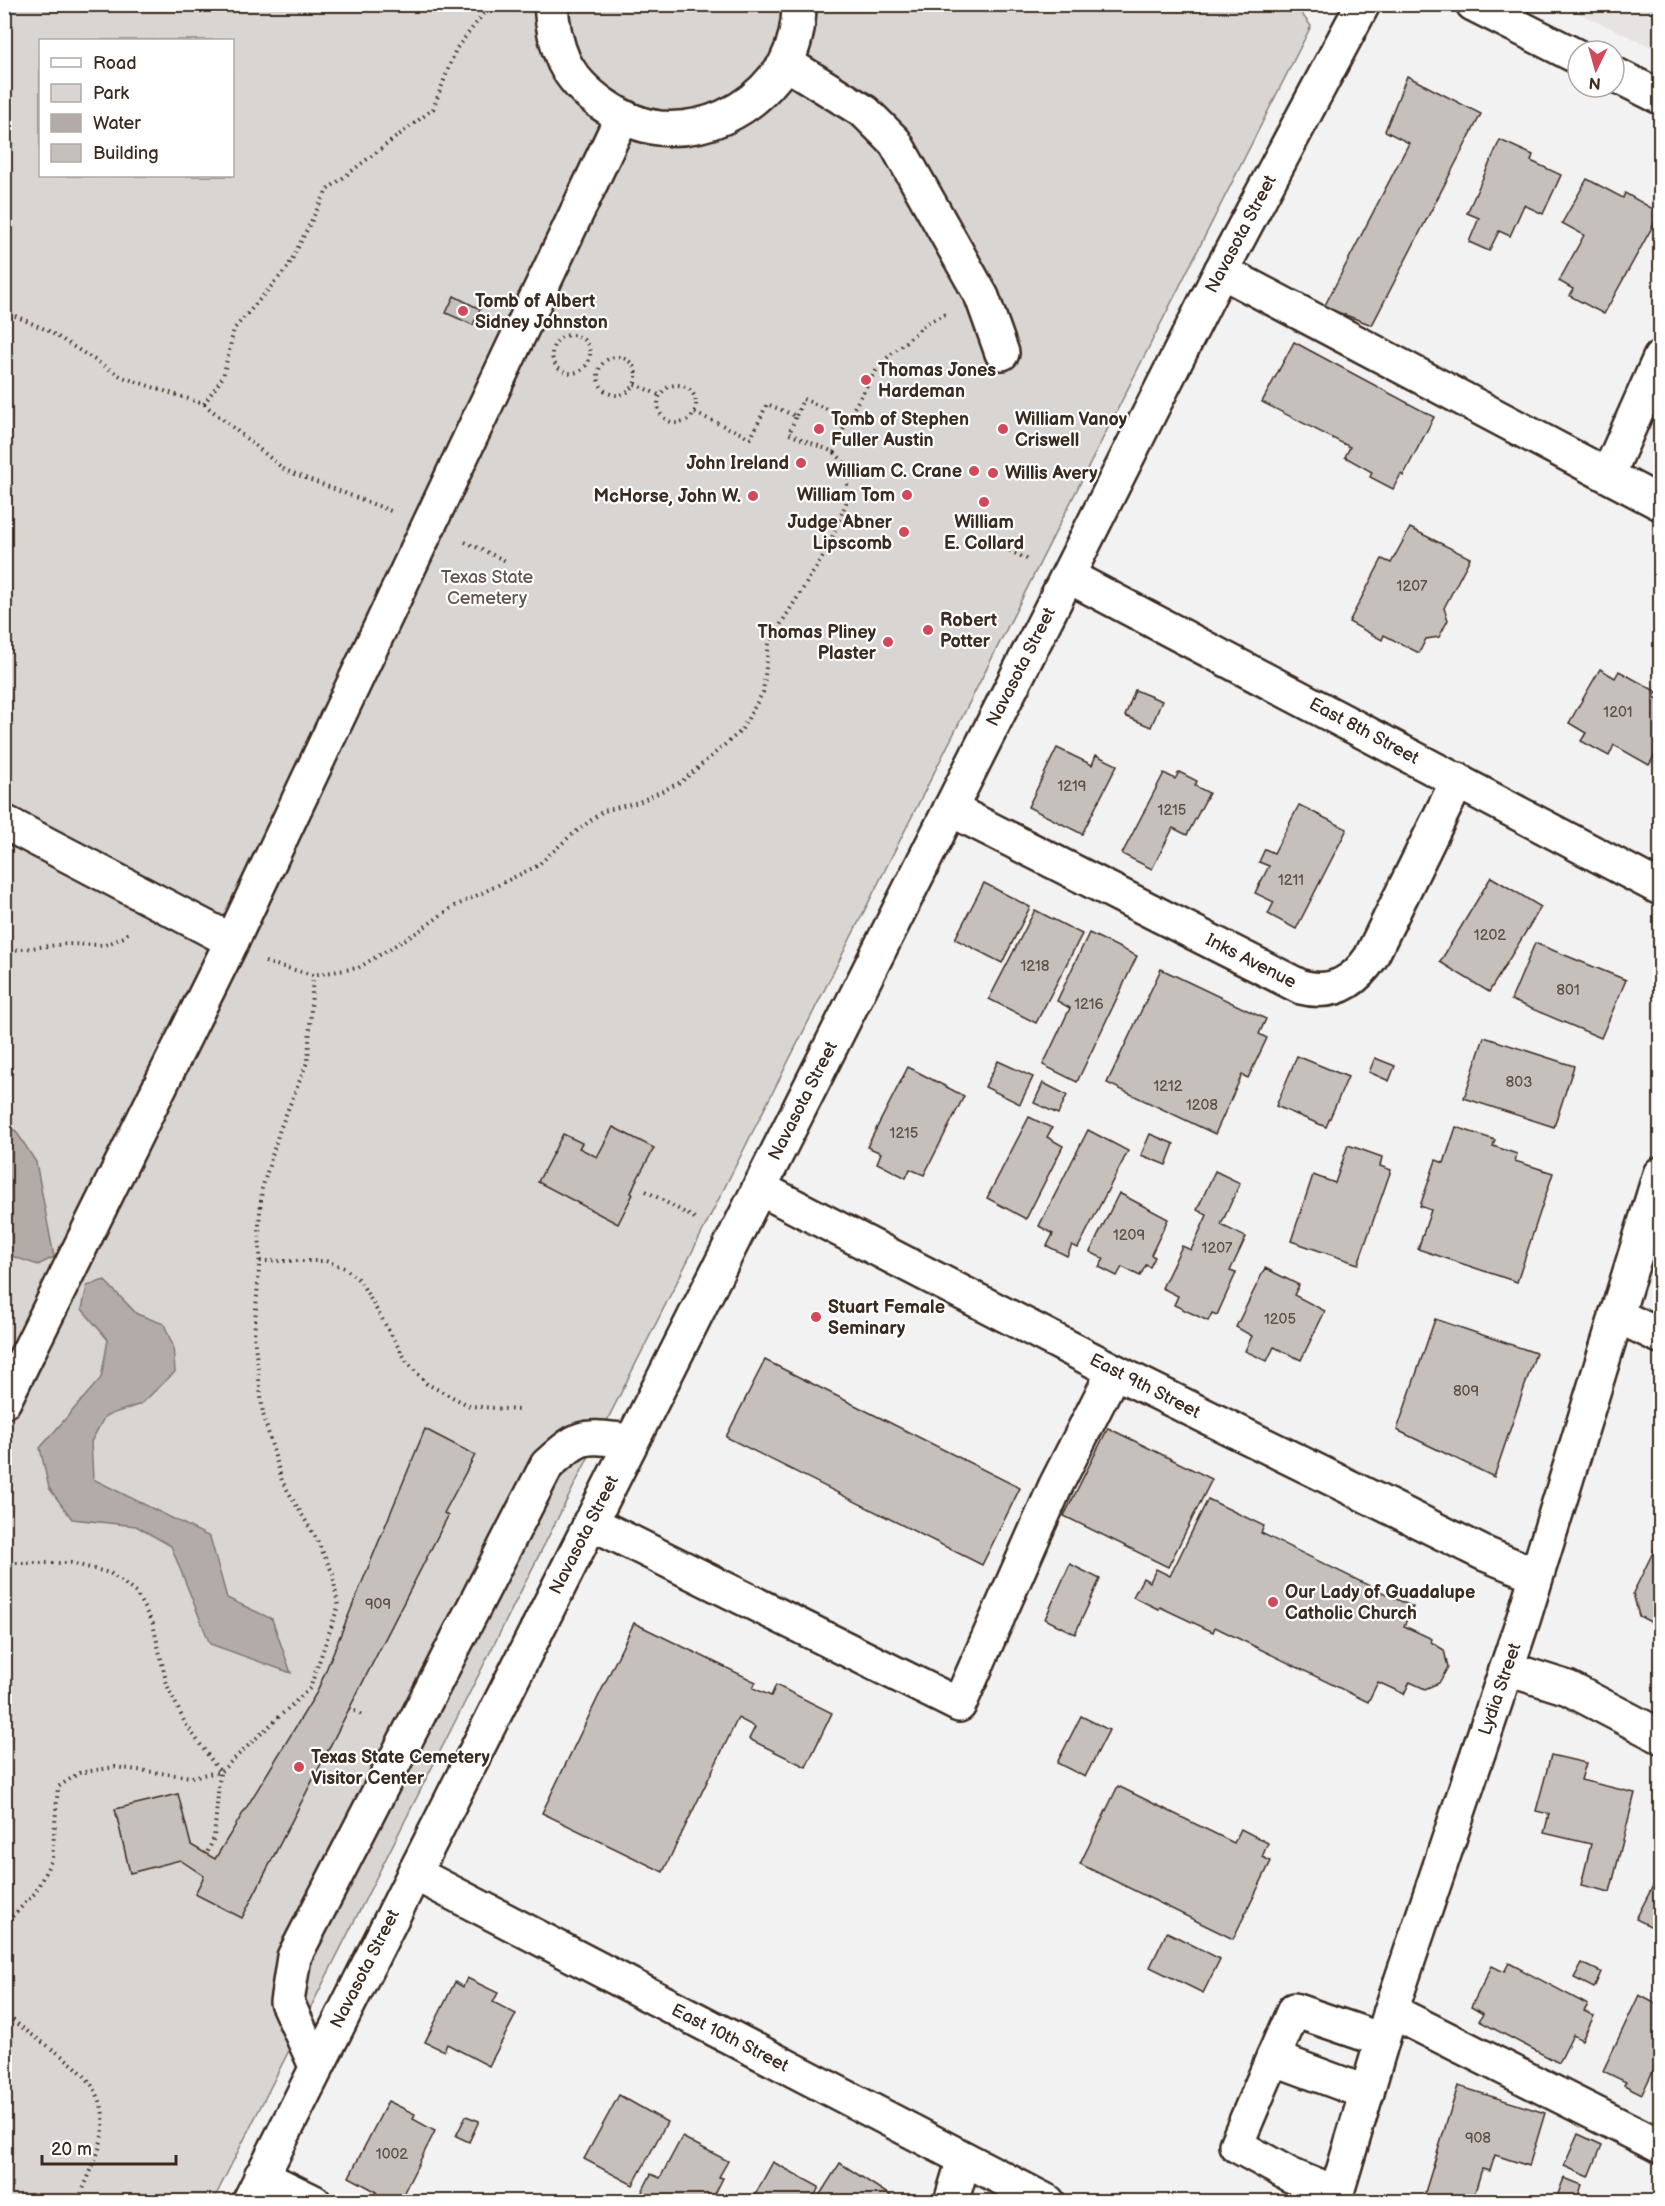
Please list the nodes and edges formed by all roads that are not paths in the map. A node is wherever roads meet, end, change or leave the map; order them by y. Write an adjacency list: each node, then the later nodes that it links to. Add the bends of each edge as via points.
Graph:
1 (551, 4): 9 (street, via 552,26 565,63 589,94)
2 (799, 4): 6 (street, via 799,25)
3 (1363, 4): 10 (street, Navasota Street)
4 (1473, 4): 5 (street)
5 (1566, 51)
6 (786, 63): 9 (street, via 763,92 733,115 696,127 658,128); 11 (street, via 865,112 895,142 982,297)
7 (1626, 80): 8 (street)
8 (1660, 98)
9 (622, 117): 20 (street)
10 (1221, 271): 13 (street); 15 (street, Navasota Street)
11 (1002, 353)
12 (1660, 358): 13 (street)
13 (1608, 475): 14 (street)
14 (1660, 503)
15 (1053, 570): 16 (street, East 8th Street); 17 (street, Navasota Street)
16 (1458, 780): 17 (street, Inks Avenue, via 1371,957 1351,981 1326,990 1301,987); 19 (street, East 8th Street)
17 (950, 809): 22 (street, Navasota Street)
18 (4, 822): 20 (street)
19 (1660, 888)
20 (232, 941): 26 (street)
21 (1660, 1174): 23 (street, Lydia Street)
22 (759, 1188): 25 (street, East 9th Street); 27 (street, Navasota Street)
23 (1616, 1315): 24 (street); 29 (street, Lydia Street)
24 (1660, 1336)
25 (1114, 1371): 28 (street, via 1056,1485 959,1705); 29 (street, East 9th Street, via 1485,1554)
26 (4, 1401)
27 (631, 1441): 28 (street, Navasota Street); 35 (street, via 590,1436 572,1443 547,1465 294,1957 287,2002)
28 (590, 1522): 32 (street, Navasota Street)
29 (1536, 1575): 30 (street, Lydia Street)
30 (1508, 1669): 31 (street, via 1568,1688); 33 (street, Lydia Street)
31 (1660, 1736)
32 (414, 1873): 35 (street, Navasota Street); 38 (street, East 10th Street)
33 (1387, 2025): 34 (street, via 1294,2010); 36 (street, Lydia Street); 37 (street)
34 (1273, 2058): 36 (street); 40 (street, via 1236,2145)
35 (316, 2066): 39 (street, Navasota Street)
36 (1367, 2093): 40 (street, Lydia Street)
37 (1660, 2146)
38 (964, 2159): 42 (street); 43 (street, East 10th Street)
39 (255, 2189): 41 (street)
40 (1335, 2198)
41 (314, 2202)
42 (951, 2202)
43 (1048, 2202)

